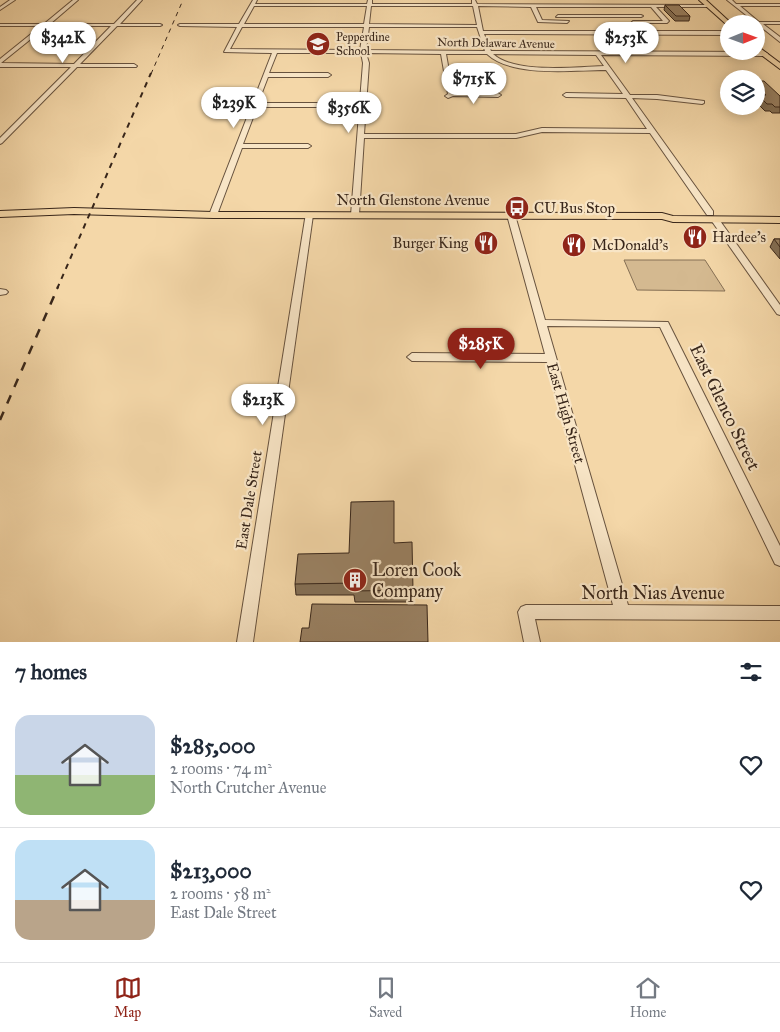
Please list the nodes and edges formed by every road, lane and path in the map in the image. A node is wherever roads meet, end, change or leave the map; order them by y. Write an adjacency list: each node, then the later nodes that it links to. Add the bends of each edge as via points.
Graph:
1 (13, 0): 20 (street)
2 (76, 0): 35 (street)
3 (140, 0): 36 (street)
4 (601, 0): 16 (street)
5 (729, 0): 12 (street)
6 (254, 2): 7 (street); 39 (street)
7 (370, 2): 8 (street); 40 (street)
8 (474, 3): 10 (street); 42 (street)
9 (704, 3): 19 (street); 27 (main road)
10 (533, 5): 11 (street); 28 (street, via 540,21)
11 (551, 5): 14 (street); 22 (street)
12 (736, 5): 13 (street); 21 (street)
13 (780, 5)
14 (572, 6): 15 (street); 23 (street)
15 (592, 6): 16 (street); 24 (street)
16 (605, 6): 17 (street)
17 (612, 6): 18 (street); 25 (street)
18 (632, 6): 19 (street); 26 (street)
19 (652, 6): 31 (street, via 667,22)
20 (0, 9)
21 (749, 15)
22 (558, 16): 23 (street); 28 (street)
23 (578, 16): 24 (street)
24 (600, 16): 25 (street)
25 (621, 16): 26 (street)
26 (642, 16): 31 (street)
27 (720, 16)
28 (561, 22): 29 (street)
29 (589, 22)
30 (624, 22): 31 (street)
31 (647, 22)
32 (765, 23): 33 (street)
33 (780, 23)
34 (0, 25): 35 (street)
35 (45, 25): 36 (street); 52 (street)
36 (115, 25): 38 (street); 53 (street)
37 (180, 25): 39 (street)
38 (160, 26)
39 (240, 26): 40 (street); 45 (street, North Delaware Avenue, via 226,51)
40 (366, 26): 42 (street); 46 (street)
41 (765, 28): 44 (street)
42 (481, 29): 43 (street); 48 (street)
43 (720, 33)
44 (780, 40)
45 (275, 51): 46 (street, North Delaware Avenue); 59 (street)
46 (363, 52): 47 (street, North Delaware Avenue); 68 (street, via 366,63)
47 (443, 52): 48 (street, North Delaware Avenue); 57 (street)
48 (488, 52): 49 (street, North Delaware Avenue); 56 (street, via 499,61 516,66)
49 (598, 54): 50 (street, North Delaware Avenue); 56 (street)
50 (720, 54)
51 (765, 54): 55 (main road)
52 (0, 63): 53 (street)
53 (76, 65): 54 (street); 69 (street)
54 (134, 66)
55 (780, 67)
56 (607, 68): 63 (street)
57 (447, 73): 58 (street); 61 (street, via 450,95)
58 (461, 73)
59 (266, 74): 60 (street); 65 (street)
60 (328, 75)
61 (498, 95)
62 (566, 95): 63 (street)
63 (628, 96): 64 (street); 67 (street)
64 (702, 102)
65 (255, 105): 66 (street); 70 (street)
66 (323, 105)
67 (652, 131): 68 (street, via 542,130 516,136); 78 (street)
68 (360, 136): 76 (street)
69 (0, 142)
70 (238, 146): 71 (street); 74 (street)
71 (308, 146)
72 (780, 213): 78 (main road)
73 (6, 214): 74 (main road, North Glenstone Avenue, via 103,217)
74 (213, 215): 75 (main road, North Glenstone Avenue)
75 (309, 215): 76 (main road, North Glenstone Avenue); 87 (street, East Dale Street)
76 (355, 215): 77 (main road, North Glenstone Avenue)
77 (511, 215): 78 (main road, North Glenstone Avenue); 81 (street, East High Street)
78 (712, 216): 79 (main road, North Glenstone Avenue); 80 (street)
79 (780, 220)
80 (780, 312)
81 (542, 324): 83 (street, East High Street); 84 (street, East Glenco Street, via 664,324)
82 (412, 357): 83 (street)
83 (551, 358): 85 (street, East High Street)
84 (780, 560)
85 (622, 611): 86 (street, North Nias Avenue); 88 (street, North Nias Avenue, via 526,612)
86 (780, 613)
87 (244, 642)
88 (532, 642)

